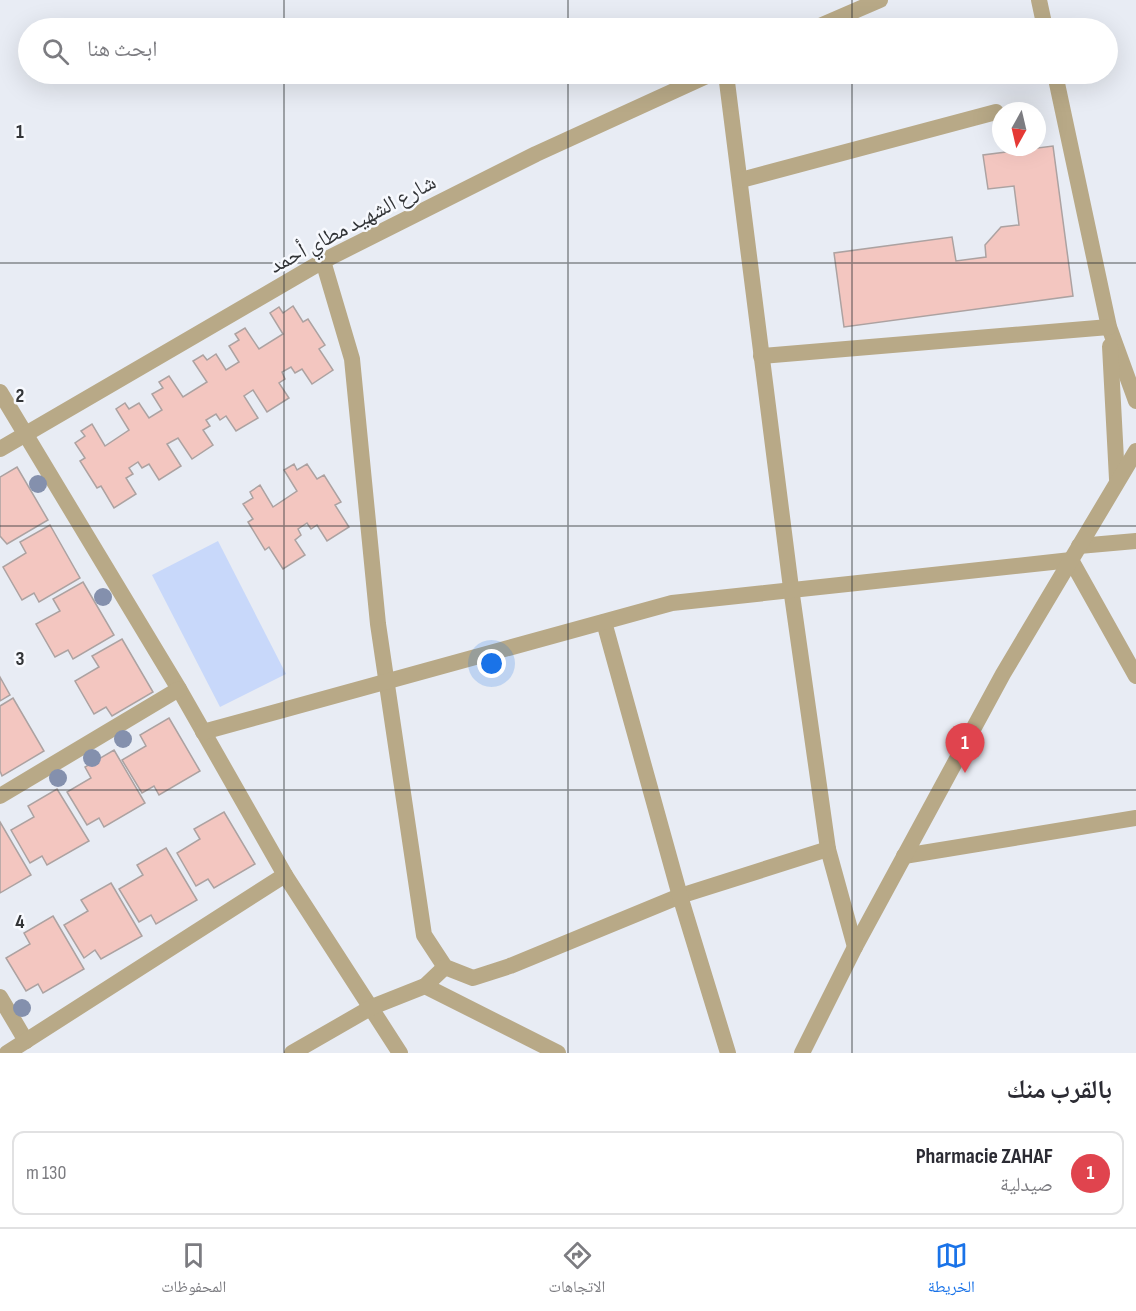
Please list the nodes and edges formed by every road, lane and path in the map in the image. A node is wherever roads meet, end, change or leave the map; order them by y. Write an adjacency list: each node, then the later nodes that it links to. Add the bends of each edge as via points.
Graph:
1 (880, 0): 3 (street)
2 (1039, 0): 4 (street)
3 (838, 18)
4 (1043, 18)
5 (689, 84): 10 (street, شارع الشهيد مطاي أحمد, via 536,154)
6 (727, 84): 9 (street)
7 (1057, 84): 11 (street)
8 (992, 113): 9 (street)
9 (741, 180): 12 (street)
10 (323, 261): 15 (street, شارع الشهيد مطاي أحمد); 24 (street, via 352,359)
11 (1109, 327): 12 (street); 14 (street); 18 (street)
12 (761, 356): 21 (street)
13 (0, 392): 15 (street)
14 (1136, 401)
15 (26, 435): 16 (street, شارع الشهيد مطاي أحمد); 25 (street)
16 (0, 449)
17 (1136, 450): 18 (street)
18 (1117, 479): 20 (street)
19 (1136, 541): 20 (street)
20 (1075, 553): 21 (street); 23 (street); 30 (street, via 1002,674)
21 (791, 588): 22 (street, via 672,603); 29 (street)
22 (604, 622): 24 (street); 32 (street)
23 (1136, 676)
24 (386, 680): 26 (street); 34 (street, via 424,935)
25 (179, 689): 26 (street); 27 (street)
26 (203, 732): 31 (street)
27 (0, 796)
28 (1136, 818): 30 (street)
29 (828, 849): 32 (street); 33 (street)
30 (904, 856): 33 (street)
31 (285, 876): 37 (street); 38 (street)
32 (680, 896): 34 (street, via 473,978); 43 (street)
33 (855, 947): 44 (street)
34 (445, 967): 35 (street)
35 (425, 986): 37 (street); 42 (street)
36 (0, 997): 38 (street)
37 (372, 1007): 40 (street); 41 (street)
38 (26, 1041): 39 (street)
39 (7, 1053)
40 (292, 1053)
41 (400, 1053)
42 (558, 1053)
43 (728, 1053)
44 (802, 1053)

